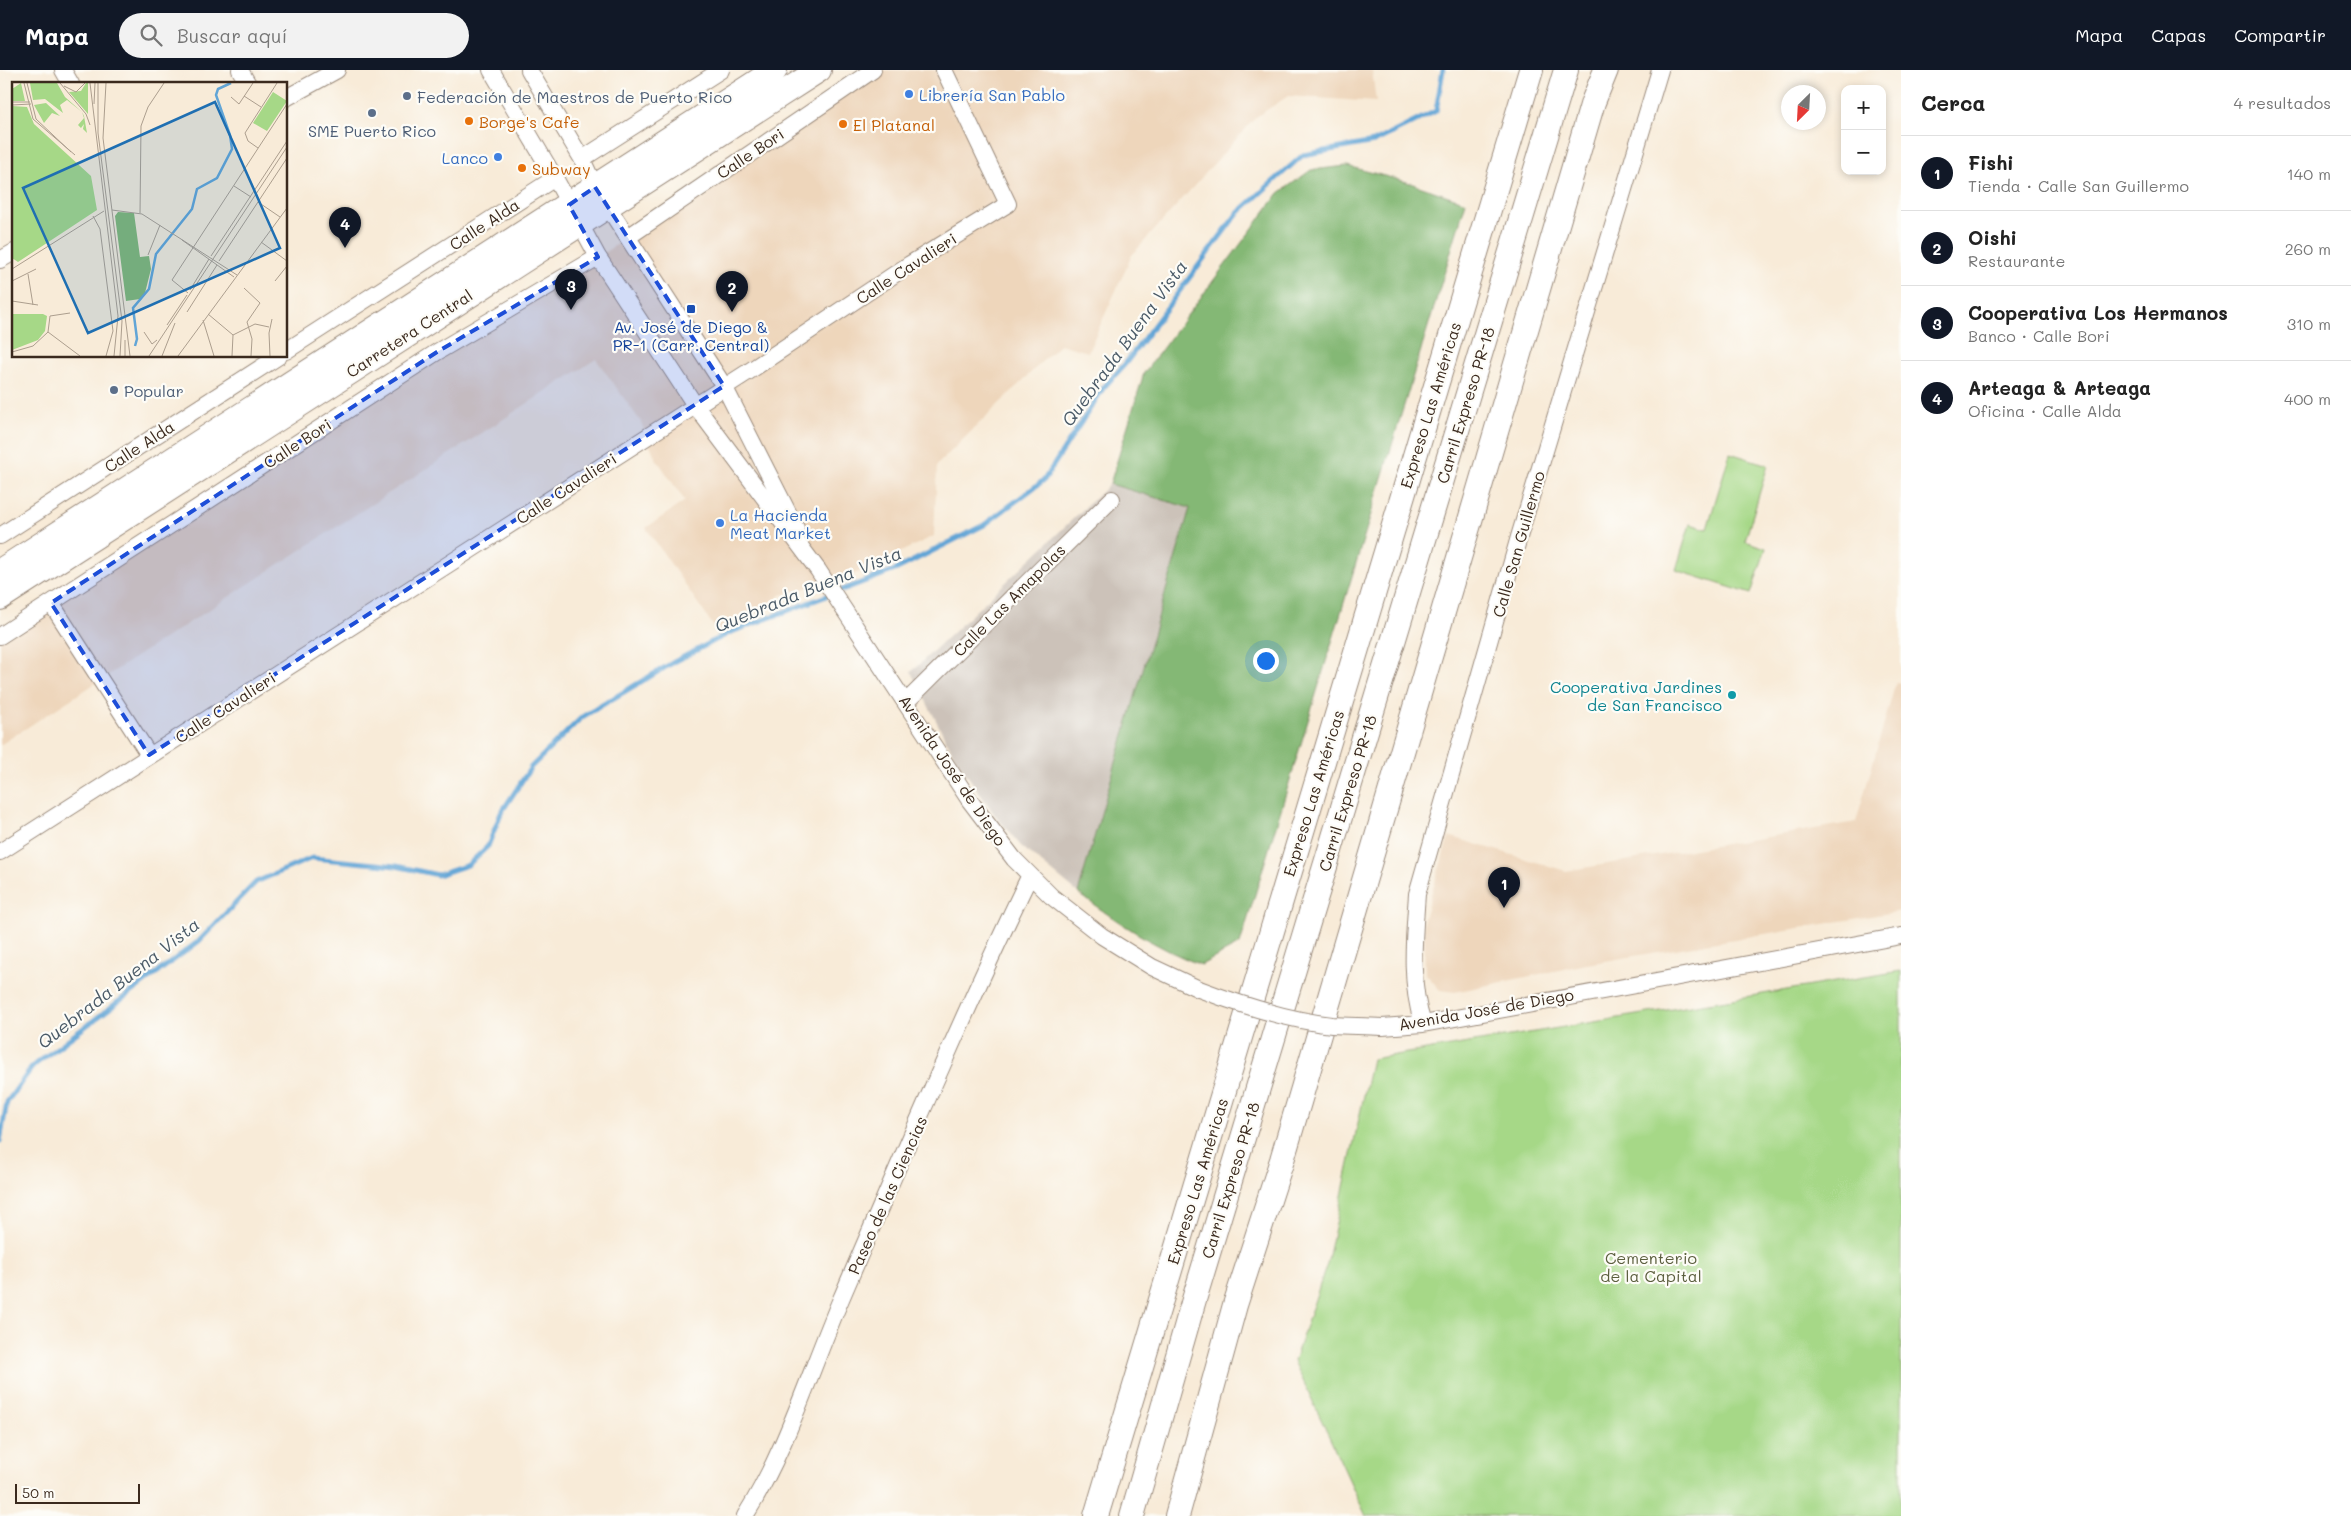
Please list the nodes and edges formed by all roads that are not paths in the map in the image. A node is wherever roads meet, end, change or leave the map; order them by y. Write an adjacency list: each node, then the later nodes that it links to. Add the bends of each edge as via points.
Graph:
1 (63, 70): 15 (street)
2 (240, 70): 16 (street)
3 (337, 70): 17 (street)
4 (491, 70): 19 (street, Avenida José de Diego)
5 (529, 70): 18 (street, Avenida José de Diego)
6 (721, 70): 18 (street)
7 (775, 70): 20 (highway, Carretera Central)
8 (819, 70): 20 (highway, Carretera Central)
9 (873, 70): 22 (street, Calle Bori)
10 (944, 70): 28 (street, Calle Cavalieri, via 1008,204)
11 (1532, 70): 44 (highway, Expreso Las Américas)
12 (1566, 70): 45 (highway, Carril Expreso PR-18, via 1193,1303)
13 (1606, 70): 46 (highway, via 1590,112 1282,1160 1235,1305)
14 (1660, 70): 42 (street, Calle San Guillermo, via 1417,894 1414,984)
15 (69, 82)
16 (247, 82)
17 (288, 97)
18 (582, 159): 20 (street, Avenida José de Diego)
19 (555, 178): 21 (street, Avenida José de Diego); 26 (street, Calle Alda)
20 (601, 197): 21 (highway, Carretera Central); 22 (street, Avenida José de Diego)
21 (575, 214): 24 (street, Avenida José de Diego); 33 (highway, Carretera Central); 34 (highway, Carretera Central)
22 (628, 237): 28 (street, Avenida José de Diego)
23 (12, 253): 25 (street)
24 (598, 257): 29 (street, Avenida José de Diego); 35 (street, Calle Bori, via 437,352)
25 (0, 260)
26 (288, 350)
27 (275, 358): 31 (street, Calle Alda)
28 (724, 386): 29 (street, Calle Cavalieri); 32 (street, Avenida José de Diego)
29 (696, 405): 32 (street, Avenida José de Diego); 38 (street, Calle Cavalieri)
30 (1112, 499): 37 (street, Calle Las Amapolas)
31 (2, 532)
32 (818, 570): 37 (street, Avenida José de Diego)
33 (0, 571)
34 (0, 598)
35 (51, 603): 36 (street, Calle Bori); 38 (street)
36 (0, 636)
37 (906, 702): 40 (street, Avenida José de Diego, via 970,801)
38 (149, 755): 39 (street, Calle Cavalieri)
39 (0, 852)
40 (1030, 875): 42 (street, Avenida José de Diego, bridge, via 1050,896 1102,936 1152,967 1199,989 1282,1015 1331,1024 1382,1027); 43 (street, Paseo de las Ciencias, via 841,1300 778,1452)
41 (1901, 936): 42 (street, Avenida José de Diego)
42 (1423, 1024)
43 (745, 1516)
44 (1096, 1516)
45 (1132, 1516)
46 (1177, 1516)

